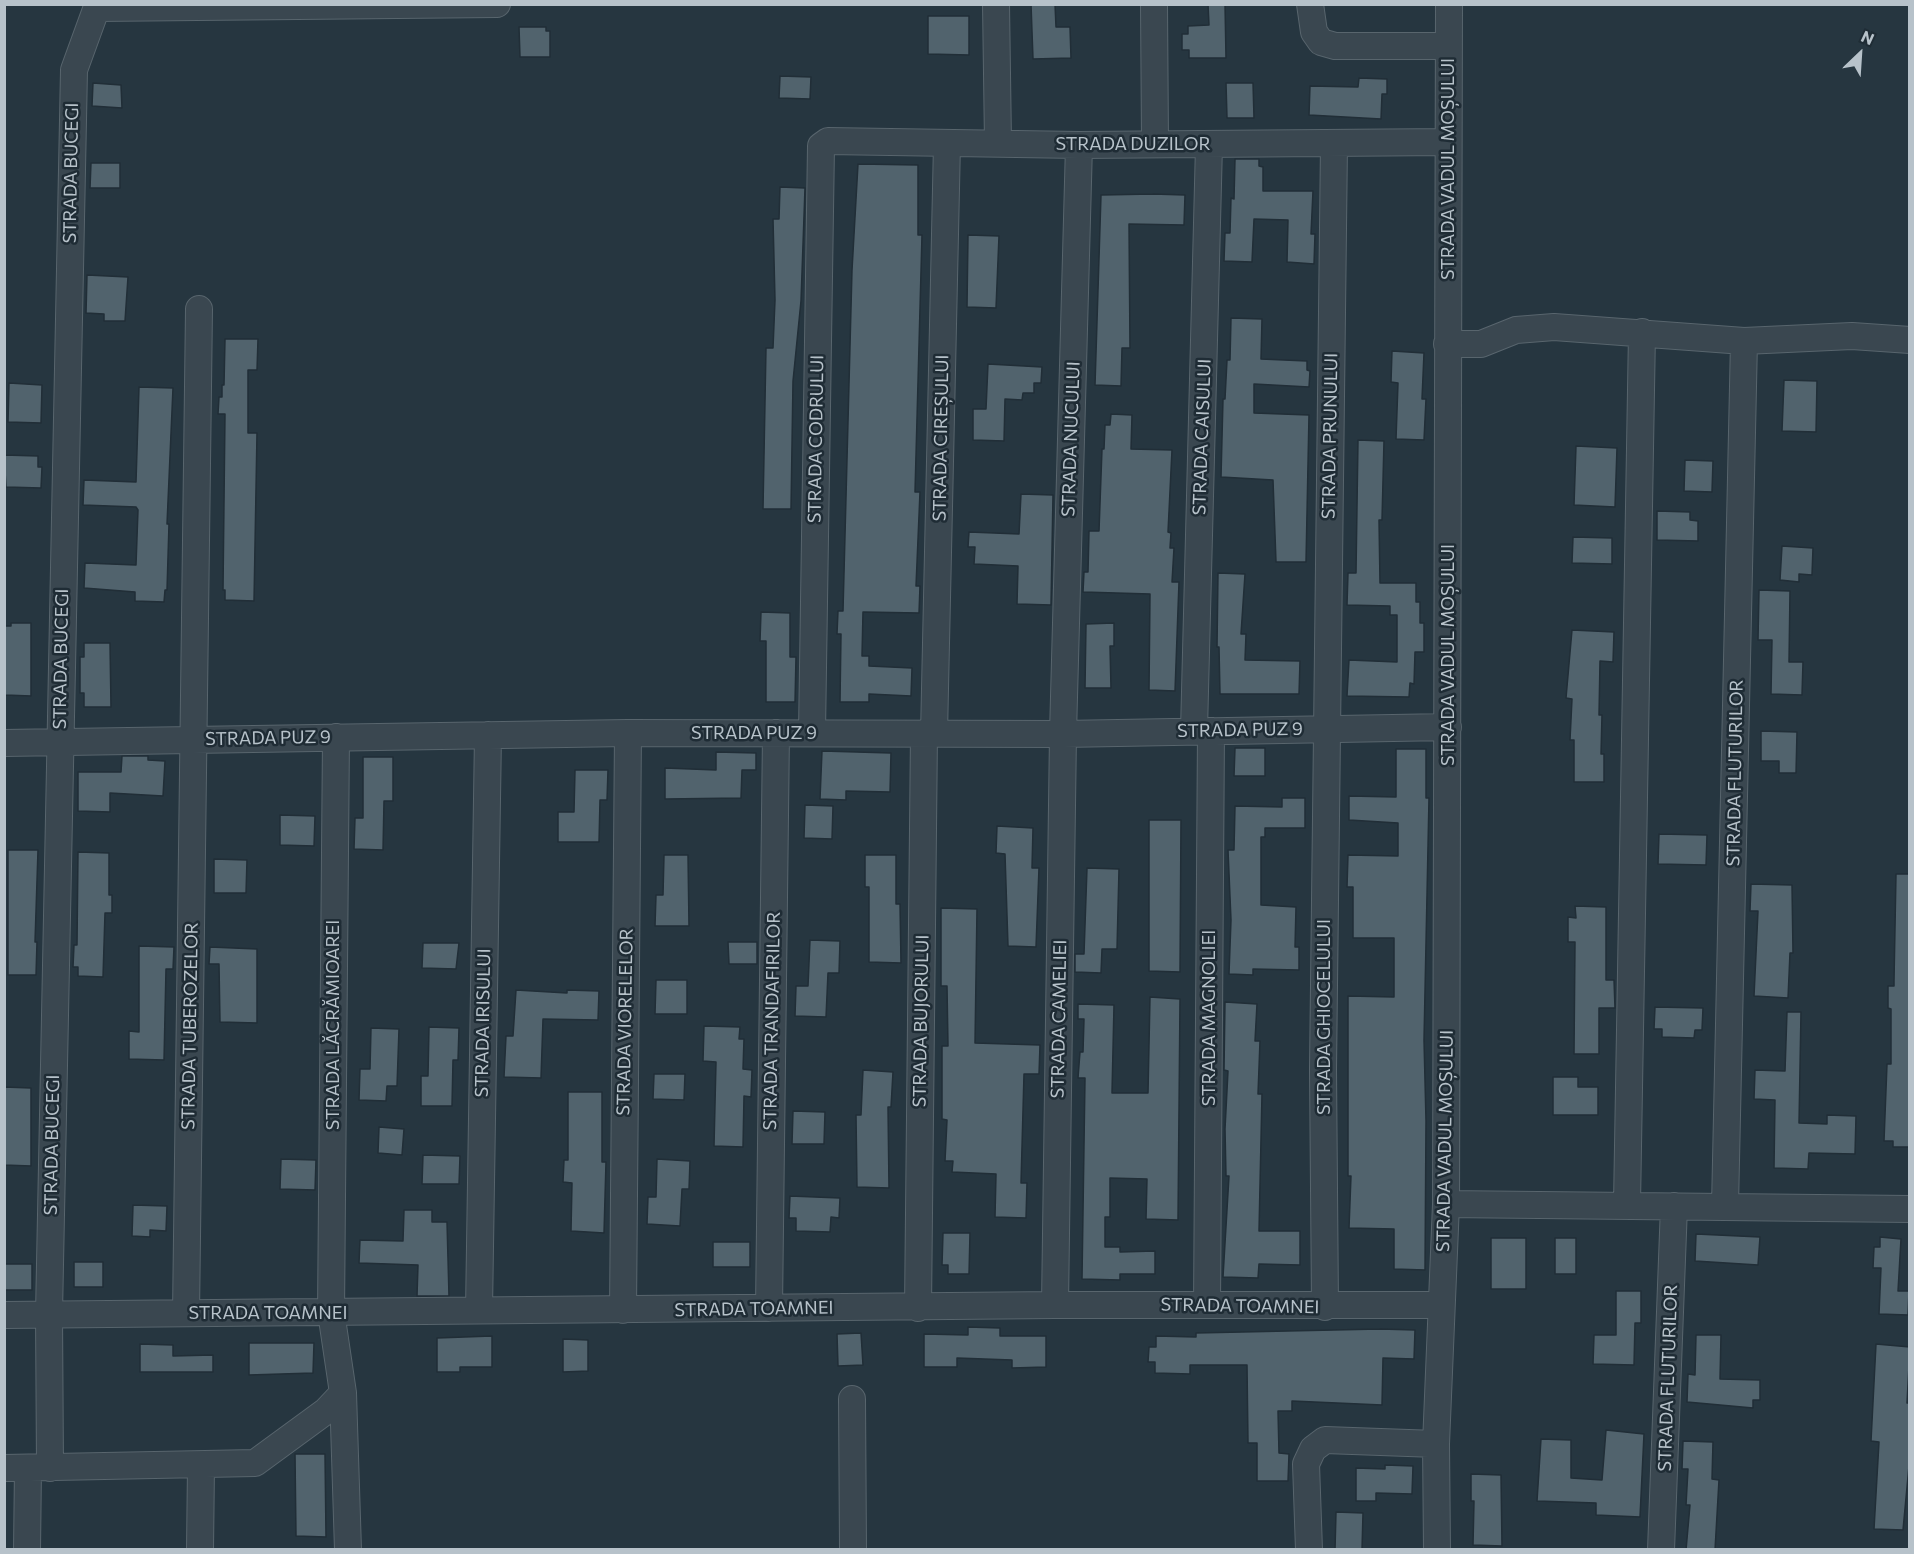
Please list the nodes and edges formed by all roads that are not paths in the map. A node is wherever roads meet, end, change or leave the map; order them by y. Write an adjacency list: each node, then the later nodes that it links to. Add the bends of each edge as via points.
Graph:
1 (497, 4): 6 (street, STRADA BUCEGI)
2 (996, 4): 10 (street)
3 (1154, 4): 11 (street)
4 (1310, 4): 7 (street, via 1314,32 1320,42 1335,46)
5 (1449, 4): 7 (street, STRADA VADUL MOȘULUI)
6 (98, 6): 32 (street, STRADA BUCEGI, via 74,70)
7 (1448, 46): 8 (street, STRADA VADUL MOȘULUI)
8 (1447, 142): 12 (street, STRADA DUZILOR); 20 (street, STRADA VADUL MOȘULUI)
9 (947, 143): 10 (street, STRADA DUZILOR); 15 (street, STRADA DUZILOR, via 828,141); 27 (street, STRADA CIREȘULUI)
10 (998, 143): 13 (street, STRADA DUZILOR)
11 (1155, 144): 13 (street, STRADA DUZILOR); 14 (street, STRADA DUZILOR)
12 (1334, 144): 14 (street, STRADA DUZILOR); 22 (street, STRADA PRUNULUI)
13 (1079, 145): 28 (street, STRADA NUCULUI)
14 (1209, 145): 23 (street, STRADA CAISULUI)
15 (821, 146): 24 (street, STRADA CODRULUI)
16 (200, 309): 31 (street, STRADA TUBEROZELOR)
17 (1642, 332): 19 (street); 20 (street, via 1545,328 1516,330 1481,344); 35 (street)
18 (1910, 340): 19 (street, via 1852,336)
19 (1744, 341): 37 (street, STRADA FLUTURILOR)
20 (1447, 344): 21 (street, STRADA VADUL MOȘULUI)
21 (1448, 727): 22 (street, STRADA PUZ 9); 34 (street, STRADA VADUL MOȘULUI)
22 (1326, 728): 23 (street, STRADA PUZ 9); 42 (street, STRADA GHIOCELULUI)
23 (1202, 730): 28 (street, STRADA PUZ 9); 40 (street, STRADA MAGNOLIEI)
24 (812, 732): 25 (street, STRADA PUZ 9); 27 (street, STRADA PUZ 9)
25 (776, 733): 26 (street, STRADA PUZ 9); 43 (street, STRADA TRANDAFIRILOR)
26 (628, 734): 29 (street, STRADA PUZ 9); 46 (street, STRADA VIORELELOR)
27 (929, 734): 28 (street, STRADA PUZ 9); 44 (street, STRADA BUJORULUI)
28 (1063, 734): 39 (street, STRADA CAMELIEI)
29 (488, 735): 30 (street, STRADA PUZ 9); 45 (street, STRADA IRISULUI)
30 (336, 737): 31 (street, STRADA PUZ 9); 47 (street, STRADA LĂCRĂMIOAREI)
31 (194, 740): 32 (street, STRADA PUZ 9); 48 (street, STRADA TUBEROZELOR)
32 (59, 742): 33 (street, STRADA PUZ 9); 49 (street, STRADA BUCEGI)
33 (4, 743)
34 (1446, 1204): 35 (street); 41 (street, STRADA VADUL MOȘULUI)
35 (1627, 1204): 36 (street)
36 (1674, 1206): 37 (street); 62 (street, STRADA FLUTURILOR)
37 (1725, 1206): 38 (street)
38 (1910, 1209)
39 (1055, 1305): 40 (street, STRADA TOAMNEI); 44 (street, STRADA TOAMNEI)
40 (1207, 1305): 42 (street, STRADA TOAMNEI)
41 (1441, 1305): 42 (street, STRADA TOAMNEI); 53 (street, STRADA VADUL MOȘULUI)
42 (1325, 1306)
43 (769, 1308): 44 (street, STRADA TOAMNEI); 46 (street, STRADA TOAMNEI)
44 (918, 1308)
45 (479, 1310): 46 (street, STRADA TOAMNEI); 47 (street, STRADA TOAMNEI)
46 (622, 1310)
47 (331, 1312): 48 (street, STRADA TOAMNEI); 51 (street, STRADA LĂCRĂMIOAREI)
48 (186, 1313): 49 (street, STRADA TOAMNEI)
49 (58, 1314): 50 (street, STRADA TOAMNEI); 55 (street, STRADA BUCEGI)
50 (4, 1315)
51 (343, 1393): 54 (street, via 326,1411 255,1463); 58 (street, STRADA LĂCRĂMIOAREI)
52 (852, 1399): 59 (street)
53 (1436, 1444): 60 (street, via 1325,1440 1313,1449 1306,1464); 61 (street, STRADA VADUL MOȘULUI)
54 (201, 1466): 55 (street); 57 (street)
55 (28, 1468): 56 (street, STRADA BUCEGI)
56 (27, 1550)
57 (200, 1550)
58 (348, 1550)
59 (853, 1550)
60 (1309, 1550)
61 (1437, 1550)
62 (1661, 1550)

